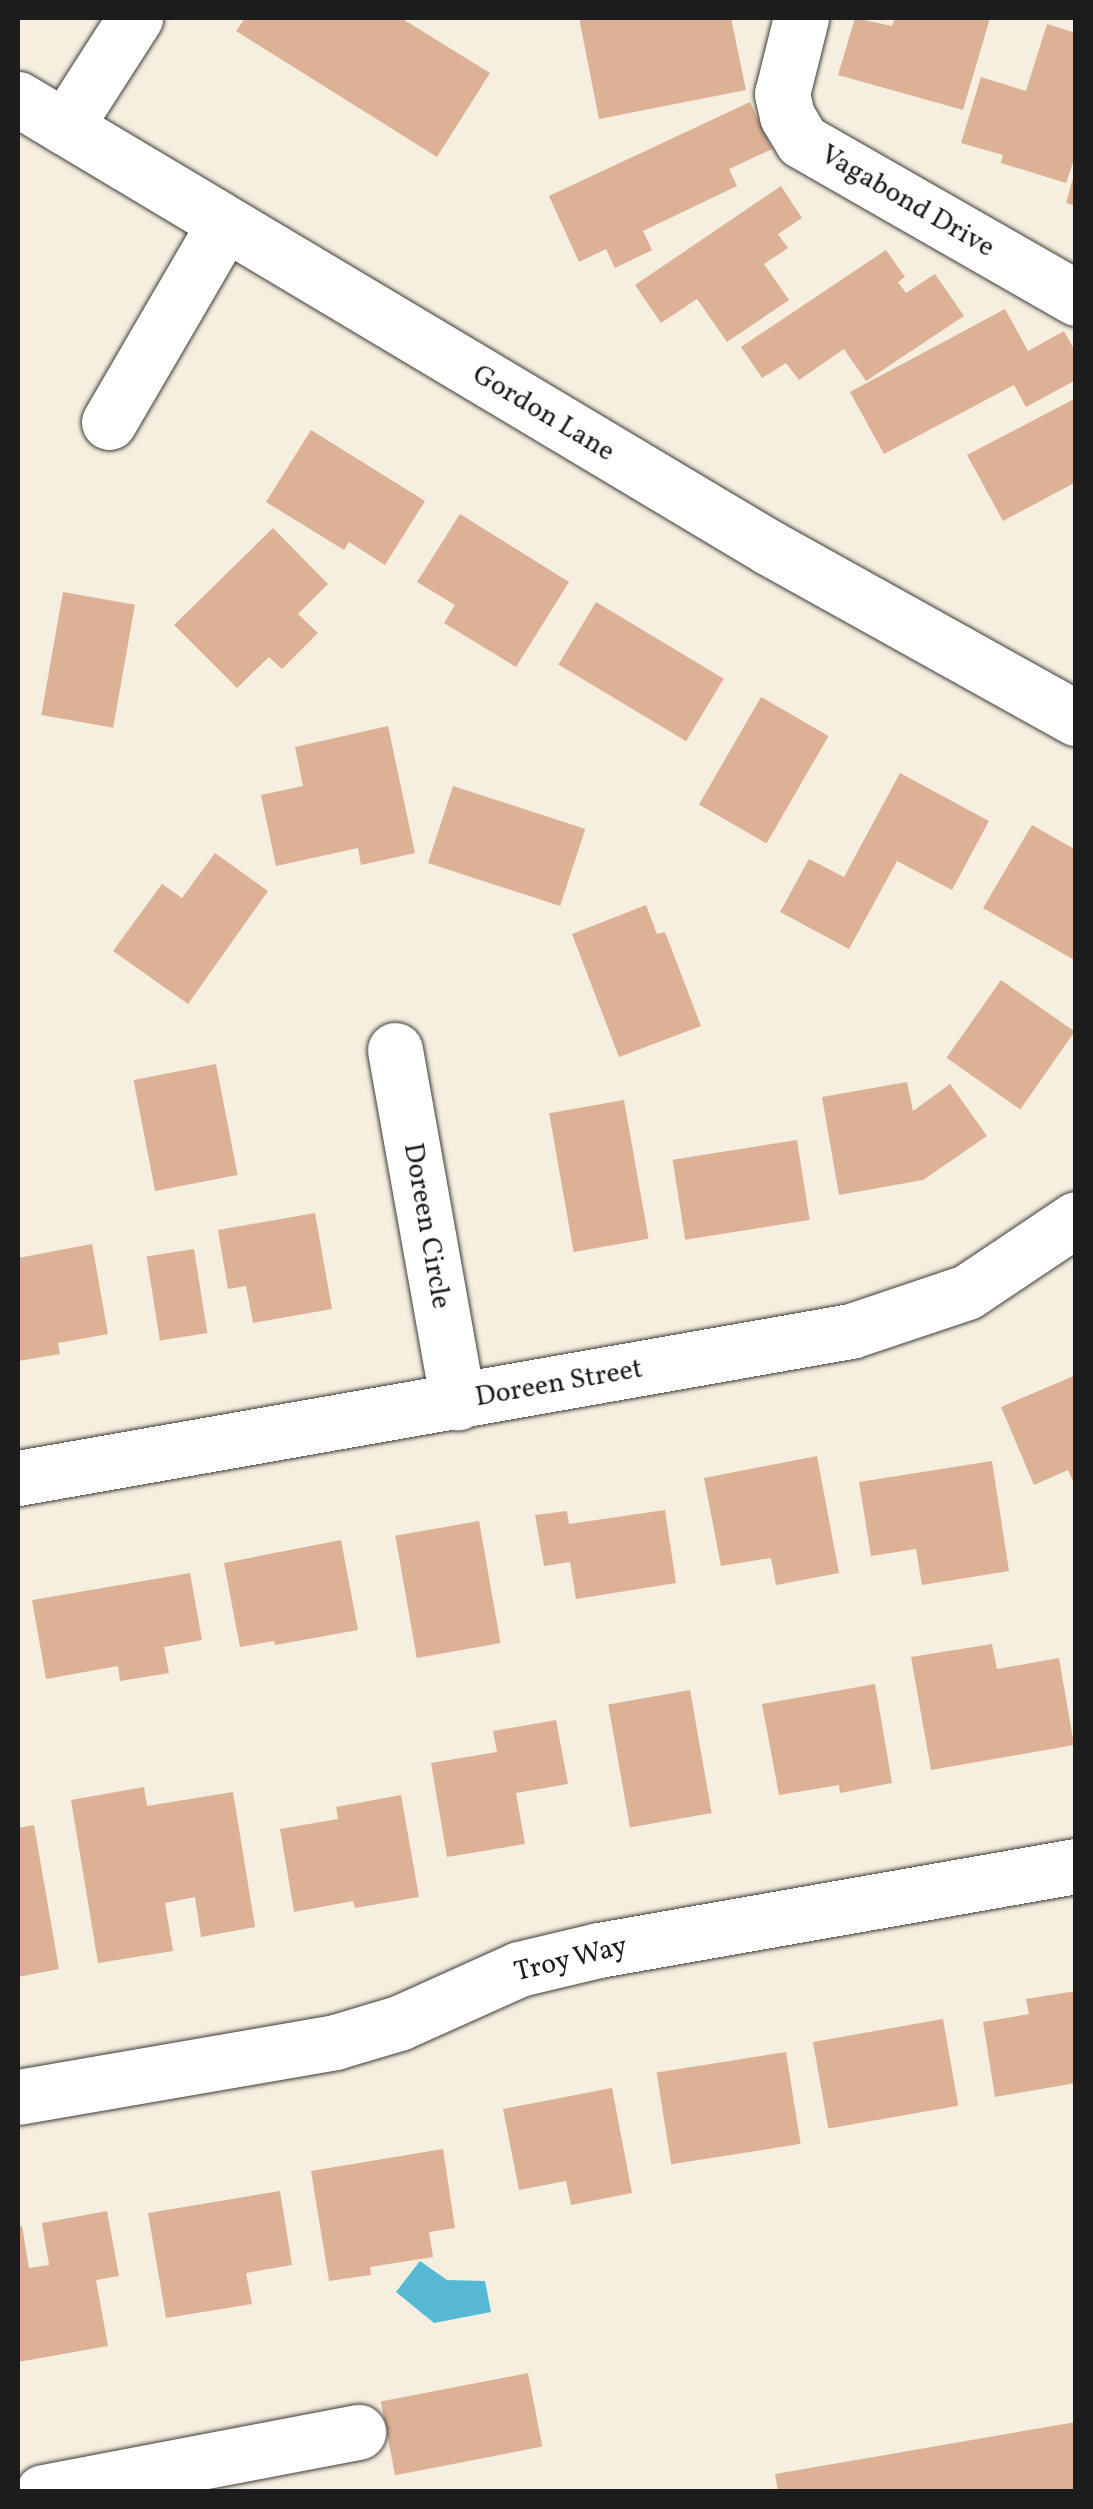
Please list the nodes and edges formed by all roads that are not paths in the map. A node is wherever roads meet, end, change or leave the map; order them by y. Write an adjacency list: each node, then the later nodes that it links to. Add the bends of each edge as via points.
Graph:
1 (135, 18): 4 (street)
2 (801, 18): 6 (street, Vagabond Drive, via 782,94 802,140)
3 (18, 99): 4 (street, Gordon Lane)
4 (65, 128): 5 (street, Gordon Lane)
5 (224, 226): 7 (street); 8 (street, Gordon Lane, via 770,548)
6 (1076, 298)
7 (109, 422)
8 (1076, 718)
9 (395, 1050): 11 (street, Doreen Circle)
10 (1076, 1219): 11 (street, Doreen Street, via 967,1292 851,1331)
11 (458, 1402): 12 (street, Doreen Street)
12 (18, 1478)
13 (1076, 1866): 14 (street, Troy Way, via 599,1950 520,1969 399,2023 335,2042)
14 (18, 2097)
15 (358, 2432): 16 (street)
16 (42, 2492)

